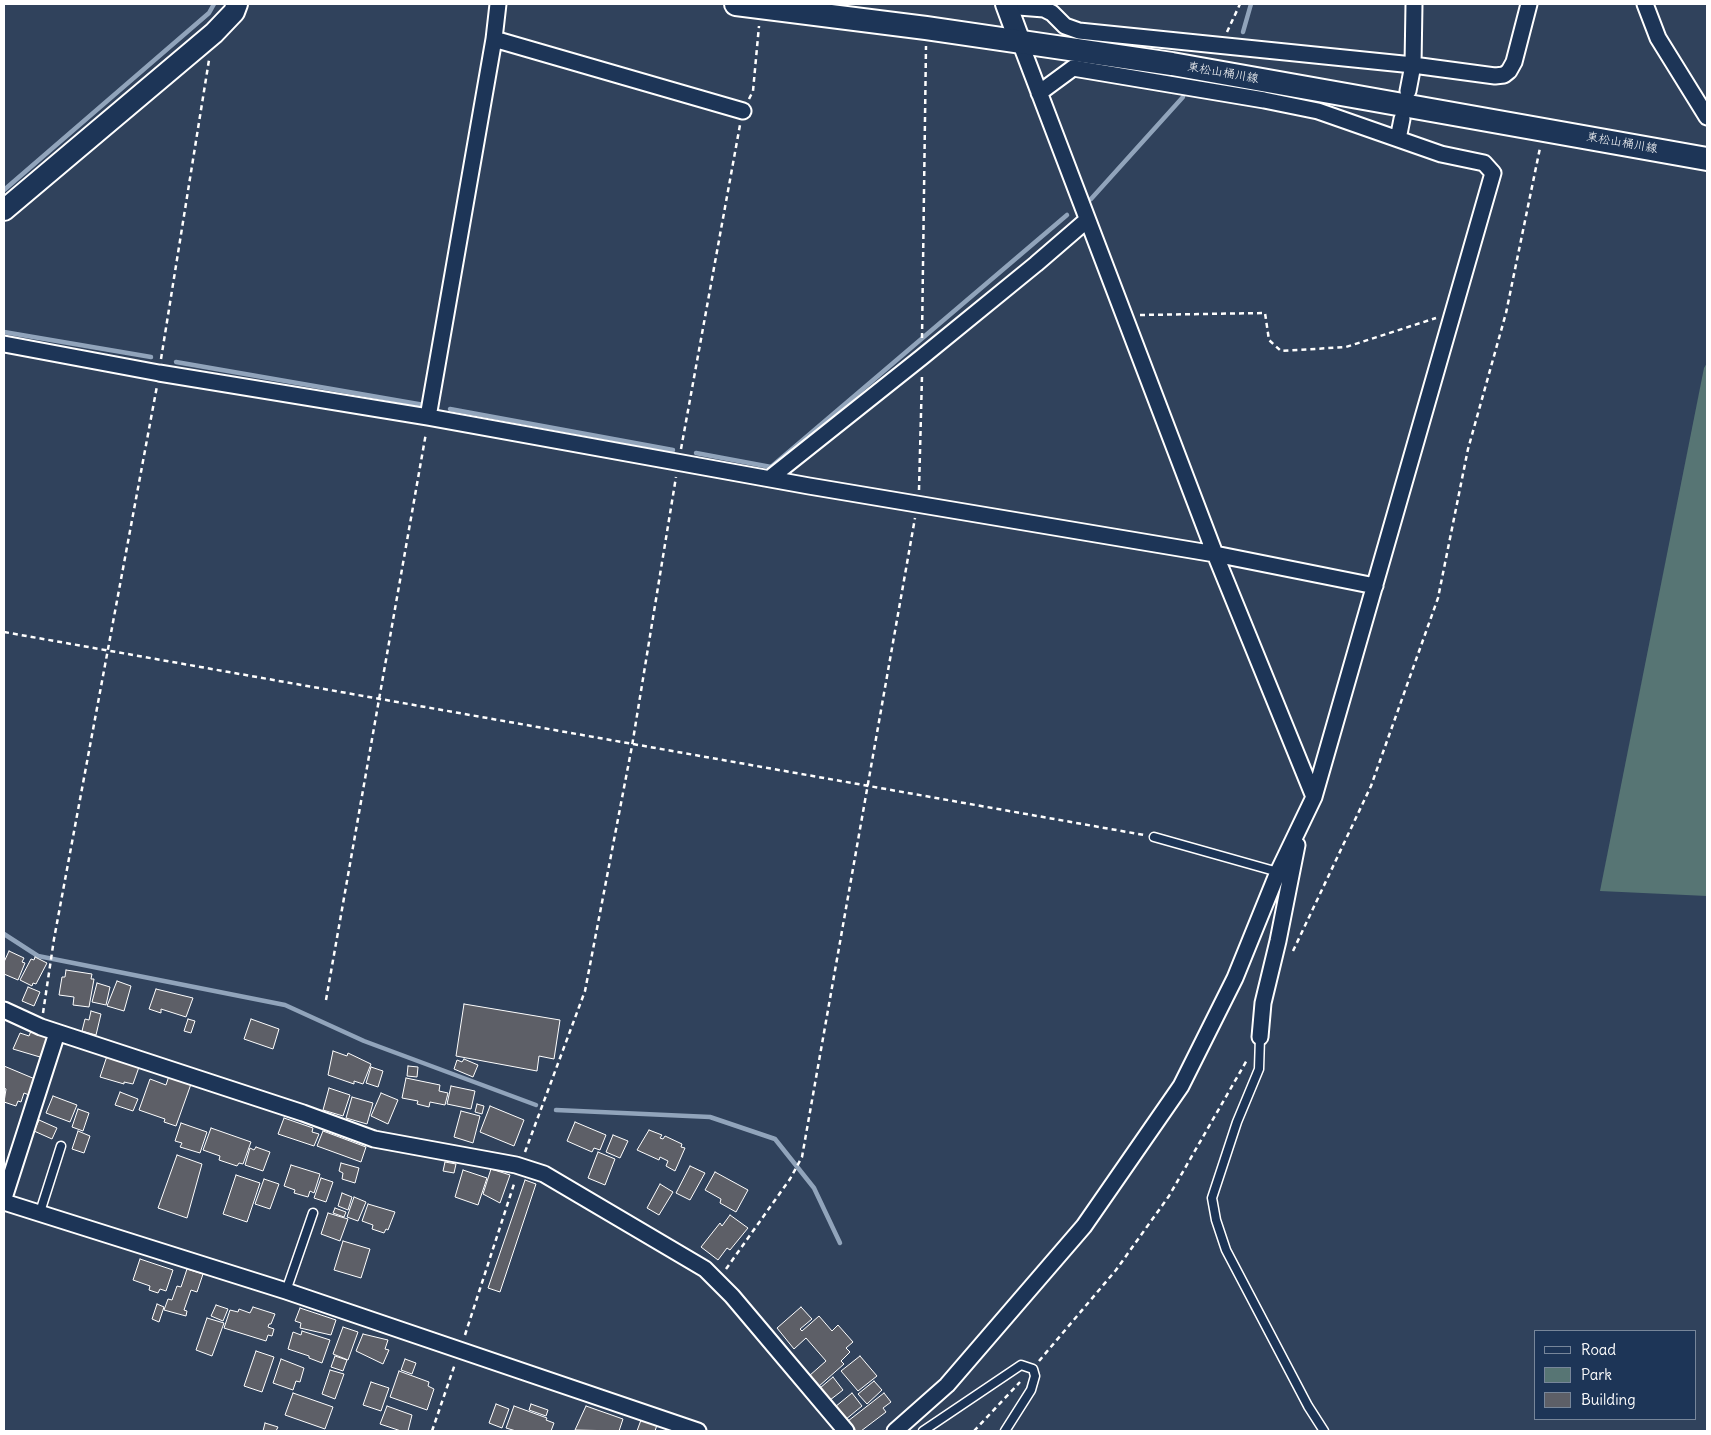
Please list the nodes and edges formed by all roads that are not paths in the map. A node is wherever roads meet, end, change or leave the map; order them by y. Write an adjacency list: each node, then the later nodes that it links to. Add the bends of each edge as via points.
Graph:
1 (498, 4): 8 (street)
2 (736, 4): 9 (main road, 東松山桶川線)
3 (1414, 4): 10 (street)
4 (1529, 4): 10 (street, via 1514,62 1504,75)
5 (1645, 4): 14 (street, via 1658,38)
6 (1006, 5): 9 (street); 10 (street, via 1044,9 1065,26 1079,31)
7 (238, 7): 18 (street, via 214,33)
8 (494, 39): 13 (street); 21 (street)
9 (1020, 42): 12 (street); 17 (main road, 東松山桶川線, via 1182,65)
10 (1414, 65): 11 (street)
11 (1408, 91)
12 (1039, 93): 16 (street, via 1073,68 1318,111); 19 (street)
13 (743, 110)
14 (1707, 118)
15 (1402, 119): 16 (street)
16 (1398, 138): 24 (street, via 1441,154 1484,164 1493,172)
17 (1707, 159)
18 (4, 210)
19 (1086, 220): 22 (street); 23 (street)
20 (4, 344): 21 (street)
21 (428, 417): 22 (street)
22 (770, 478): 23 (street)
23 (1215, 554): 24 (street); 25 (street)
24 (1375, 586): 25 (street)
25 (1314, 797): 26 (street)
26 (1301, 824): 28 (street); 31 (street, via 1263,1003)
27 (1154, 837): 28 (lane)
28 (1278, 872): 40 (street, via 1235,978 1180,1086 1084,1226 947,1385)
29 (4, 1010): 30 (street)
30 (57, 1032): 33 (street); 39 (street, via 374,1139 520,1166 552,1179 704,1269 717,1280)
31 (1260, 1037): 43 (lane, via 1258,1069 1212,1198 1226,1250)
32 (61, 1146): 35 (lane)
33 (4, 1198)
34 (4, 1202): 35 (street)
35 (40, 1212): 37 (street)
36 (313, 1213): 37 (lane)
37 (286, 1291): 38 (street)
38 (698, 1431)
39 (846, 1431)
40 (895, 1431)
41 (923, 1431): 42 (lane, via 1021,1365 1033,1368 1032,1390)
42 (1004, 1431)
43 (1324, 1431)

